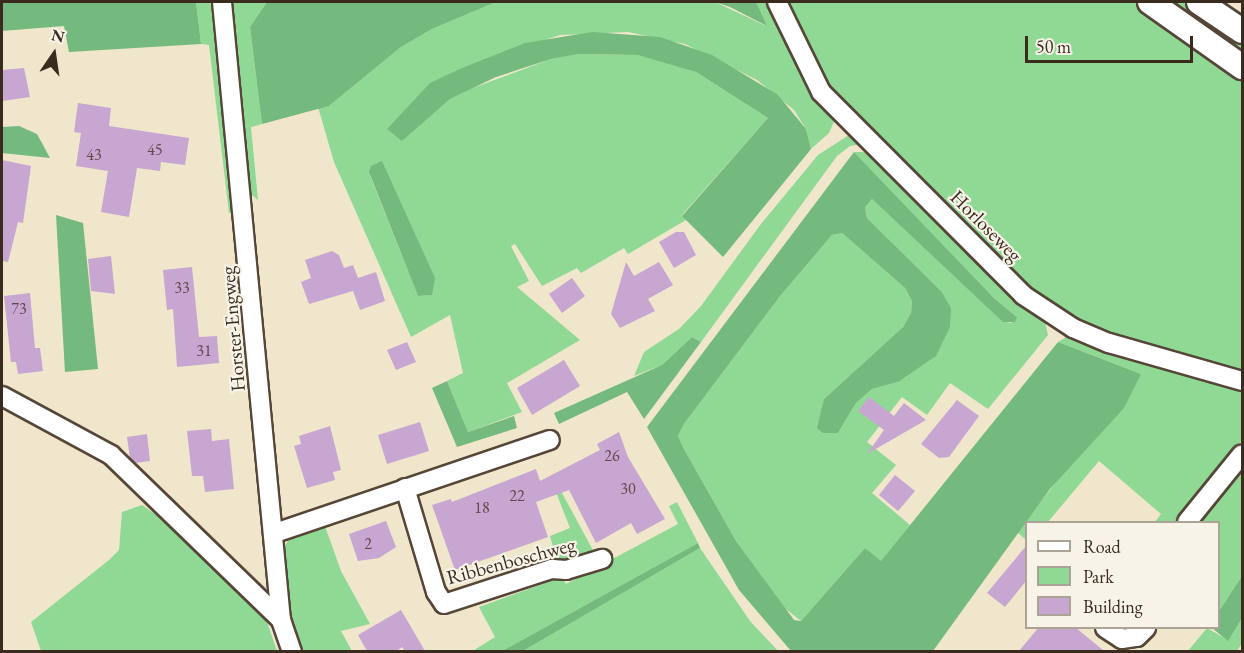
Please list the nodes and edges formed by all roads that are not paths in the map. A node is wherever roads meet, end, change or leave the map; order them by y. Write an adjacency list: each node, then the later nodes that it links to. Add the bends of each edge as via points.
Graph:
1 (222, 2): 13 (street, Horster-Engweg)
2 (777, 2): 7 (street, Horloseweg, via 821,92 1023,295 1073,328 1109,343)
3 (1150, 2): 6 (main road)
4 (1198, 2): 5 (main road)
5 (1242, 31)
6 (1242, 67)
7 (1242, 381)
8 (2, 396): 15 (street, Horster-Engweg, via 111,455)
9 (549, 440): 11 (street)
10 (1242, 454): 12 (street)
11 (405, 488): 13 (street); 14 (street, Ribbenboschweg, via 436,592 444,603 552,569 566,570)
12 (1188, 521)
13 (275, 533): 15 (street, Horster-Engweg)
14 (602, 559)
15 (281, 620): 18 (street, Horster-Engweg)
16 (1108, 629): 17 (street, via 1122,639 1137,637)
17 (1144, 629)
18 (292, 651)

